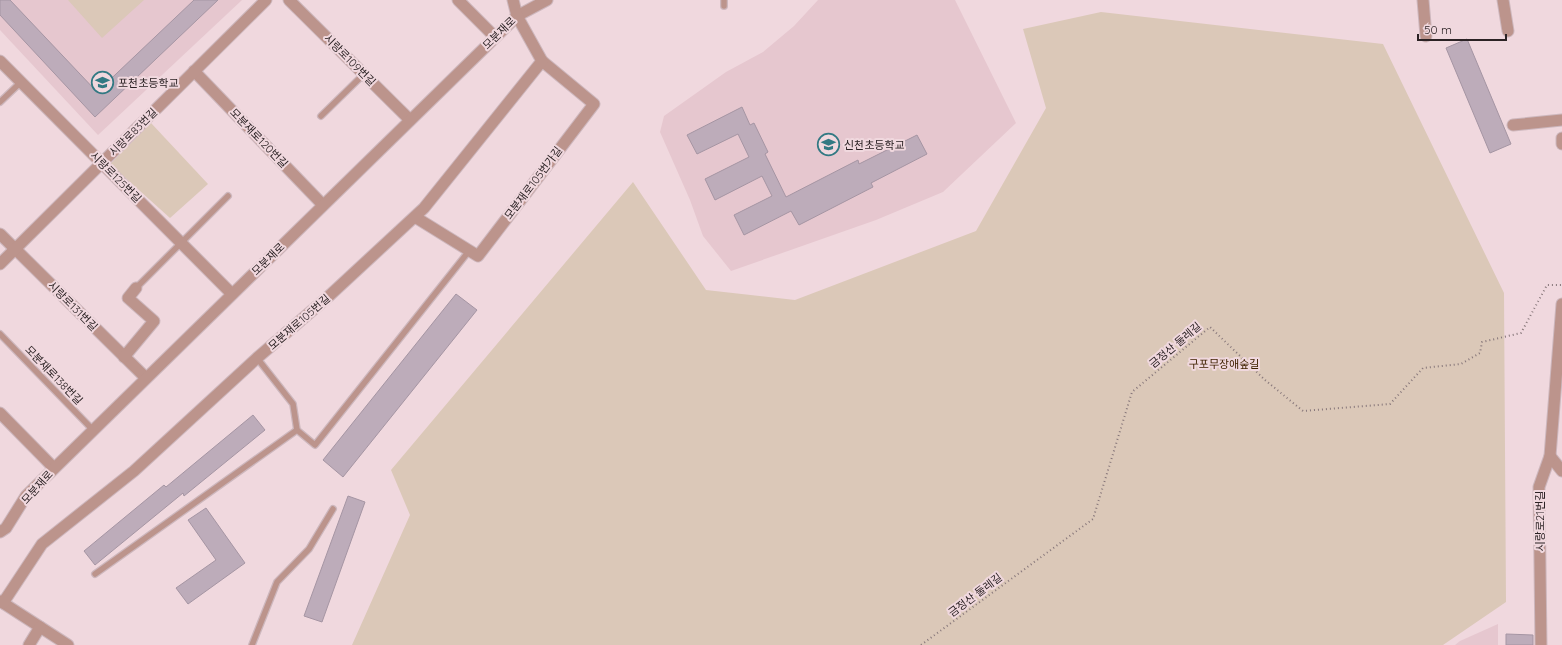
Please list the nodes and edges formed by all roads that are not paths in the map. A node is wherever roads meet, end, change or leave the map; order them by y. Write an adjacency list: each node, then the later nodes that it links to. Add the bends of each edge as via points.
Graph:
1 (266, 0): 14 (street, 시랑로83번길)
2 (289, 0): 15 (street, 시랑로109번길)
3 (458, 0): 11 (street)
4 (514, 0): 8 (street)
5 (547, 0): 8 (street, 모분재로)
6 (1423, 0): 10 (street)
7 (1504, 0): 9 (street)
8 (517, 16): 11 (street, 모분재로); 13 (street)
9 (1508, 31)
10 (1426, 36)
11 (495, 37): 19 (street, 모분재로)
12 (0, 61): 16 (street, 시랑로125번길)
13 (542, 61): 27 (street, 모분재로105번길); 31 (street, 모분재로105번가길, via 594,104 478,256)
14 (194, 71): 24 (street, 시랑로83번길); 26 (street, 모분재로120번길)
15 (364, 74): 18 (lane); 19 (street, 시랑로109번길)
16 (21, 82): 17 (lane); 24 (street, 시랑로125번길)
17 (0, 102)
18 (321, 116)
19 (410, 120): 26 (street, 모분재로)
20 (1562, 120): 21 (street)
21 (1513, 125)
22 (1562, 138): 23 (street)
23 (1562, 144)
24 (102, 163): 29 (street, 시랑로125번길); 30 (street, 시랑로83번길)
25 (228, 196): 29 (lane)
26 (323, 205): 34 (street, 모분재로)
27 (415, 217): 31 (street); 38 (street, 모분재로105번길)
28 (0, 234): 30 (street, 시랑로131번길)
29 (181, 243): 33 (lane); 34 (street, 시랑로125번길)
30 (15, 249): 32 (street, 시랑로83번길); 37 (street, 시랑로131번길)
31 (469, 251): 42 (lane, via 315,445)
32 (0, 264)
33 (136, 288): 37 (street, via 128,298 154,321)
34 (232, 294): 39 (street, 모분재로)
35 (1562, 304): 43 (street, 시랑로21번길)
36 (0, 334): 41 (lane, 모분재로138번길)
37 (124, 357): 39 (street, 시랑로131번길)
38 (257, 358): 42 (lane, via 293,404); 49 (street, 모분재로105번길, via 134,471 42,544)
39 (146, 378): 41 (street, 모분재로)
40 (0, 413): 44 (street)
41 (93, 430): 44 (street, 모분재로)
42 (297, 430): 48 (lane)
43 (1550, 456): 45 (street); 54 (street, 시랑로21번길, via 1539,487)
44 (54, 468): 47 (street, 모분재로, via 26,496 6,528)
45 (1562, 471)
46 (333, 508): 53 (lane, via 309,549 277,582)
47 (0, 532)
48 (95, 574)
49 (1, 602): 50 (street)
50 (40, 627): 51 (street); 52 (street)
51 (29, 645)
52 (68, 645)
53 (252, 645)
54 (1541, 645)

